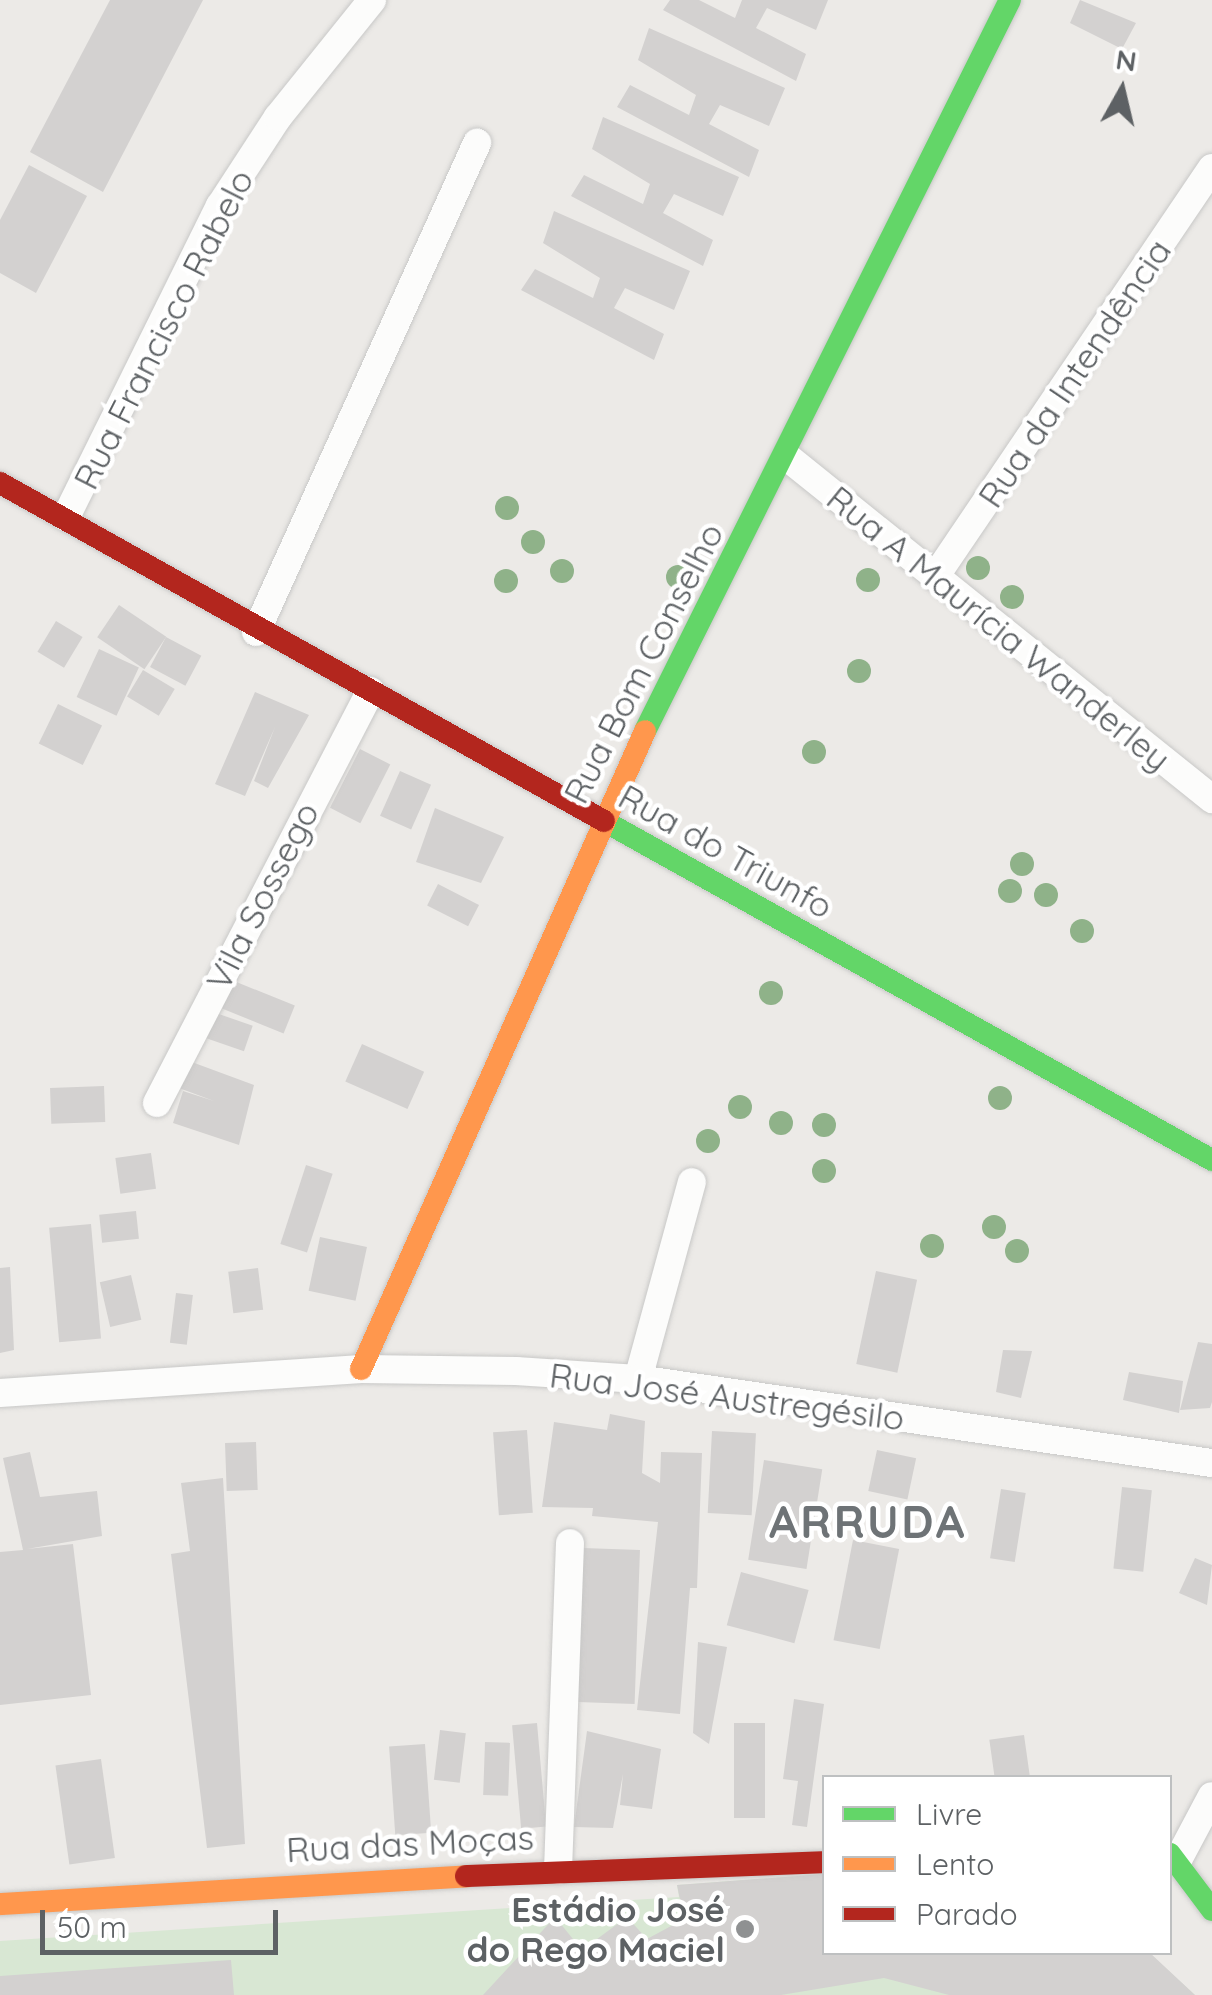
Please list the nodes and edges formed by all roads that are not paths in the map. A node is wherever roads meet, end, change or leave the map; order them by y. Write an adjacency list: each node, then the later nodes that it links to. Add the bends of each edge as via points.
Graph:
1 (372, 0): 7 (street, Rua Francisco Rabelo, via 278,117 220,206)
2 (1010, 0): 5 (street, Rua Bom Conselho)
3 (477, 143): 9 (street)
4 (1212, 168): 8 (street, Rua da Intendência)
5 (787, 456): 8 (street, Rua A Maurícia Wanderley); 12 (street, Rua Bom Conselho)
6 (0, 483): 7 (street, Rua do Triunfo)
7 (66, 517): 9 (street, Rua do Triunfo)
8 (935, 577): 11 (street, Rua A Maurícia Wanderley)
9 (256, 632): 10 (street, Rua do Triunfo)
10 (370, 691): 12 (street, Rua do Triunfo); 13 (street, Vila Sossego)
11 (1212, 799)
12 (600, 822): 14 (street, Rua do Triunfo); 16 (street, Rua Bom Conselho)
13 (157, 1103)
14 (1212, 1160)
15 (692, 1182): 17 (street)
16 (361, 1369): 17 (street, Rua José Austregésilo); 18 (street, Rua José Austregésilo)
17 (638, 1379): 19 (street, Rua José Austregésilo)
18 (0, 1393)
19 (1212, 1463)
20 (570, 1543): 24 (street)
21 (1212, 1796): 22 (street)
22 (1174, 1856): 26 (street)
23 (822, 1862): 24 (street, Rua das Moças)
24 (558, 1870): 25 (street, Rua das Moças)
25 (0, 1904)
26 (1212, 1910)

